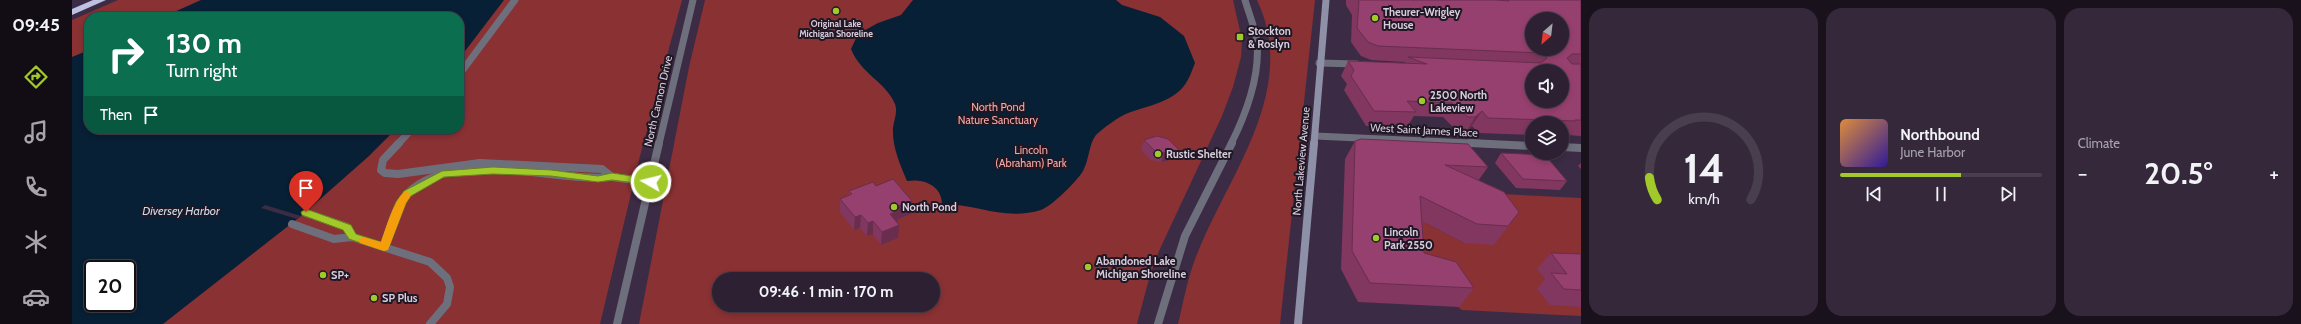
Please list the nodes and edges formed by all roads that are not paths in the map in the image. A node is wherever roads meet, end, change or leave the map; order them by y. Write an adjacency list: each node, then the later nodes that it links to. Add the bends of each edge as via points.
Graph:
1 (101, 0): 6 (highway)
2 (515, 0): 9 (street)
3 (693, 0): 16 (street, North Cannon Drive)
4 (1245, 0): 23 (street, via 1257,47 1246,106 1214,180 1189,227)
5 (1326, 0): 7 (main road, North Lakeview Avenue)
6 (72, 12)
7 (1319, 63): 8 (street); 11 (main road, North Lakeview Avenue)
8 (1363, 65)
9 (464, 68)
10 (407, 134): 15 (street, via 383,160 381,170 385,173 398,174)
11 (1315, 136): 12 (street, West Saint James Place); 24 (main road, North Lakeview Avenue)
12 (1525, 146)
13 (1569, 147): 14 (street)
14 (1581, 148)
15 (443, 171): 16 (street, via 551,173); 20 (street, via 408,193 401,202)
16 (651, 182): 22 (street, North Cannon Drive)
17 (306, 212): 19 (street, via 347,227)
18 (292, 224): 19 (street, via 334,239)
19 (352, 237): 20 (street)
20 (384, 247): 21 (street, via 430,262 446,278 450,287 447,304)
21 (430, 324)
22 (617, 324)
23 (1158, 324)
24 (1298, 324)

